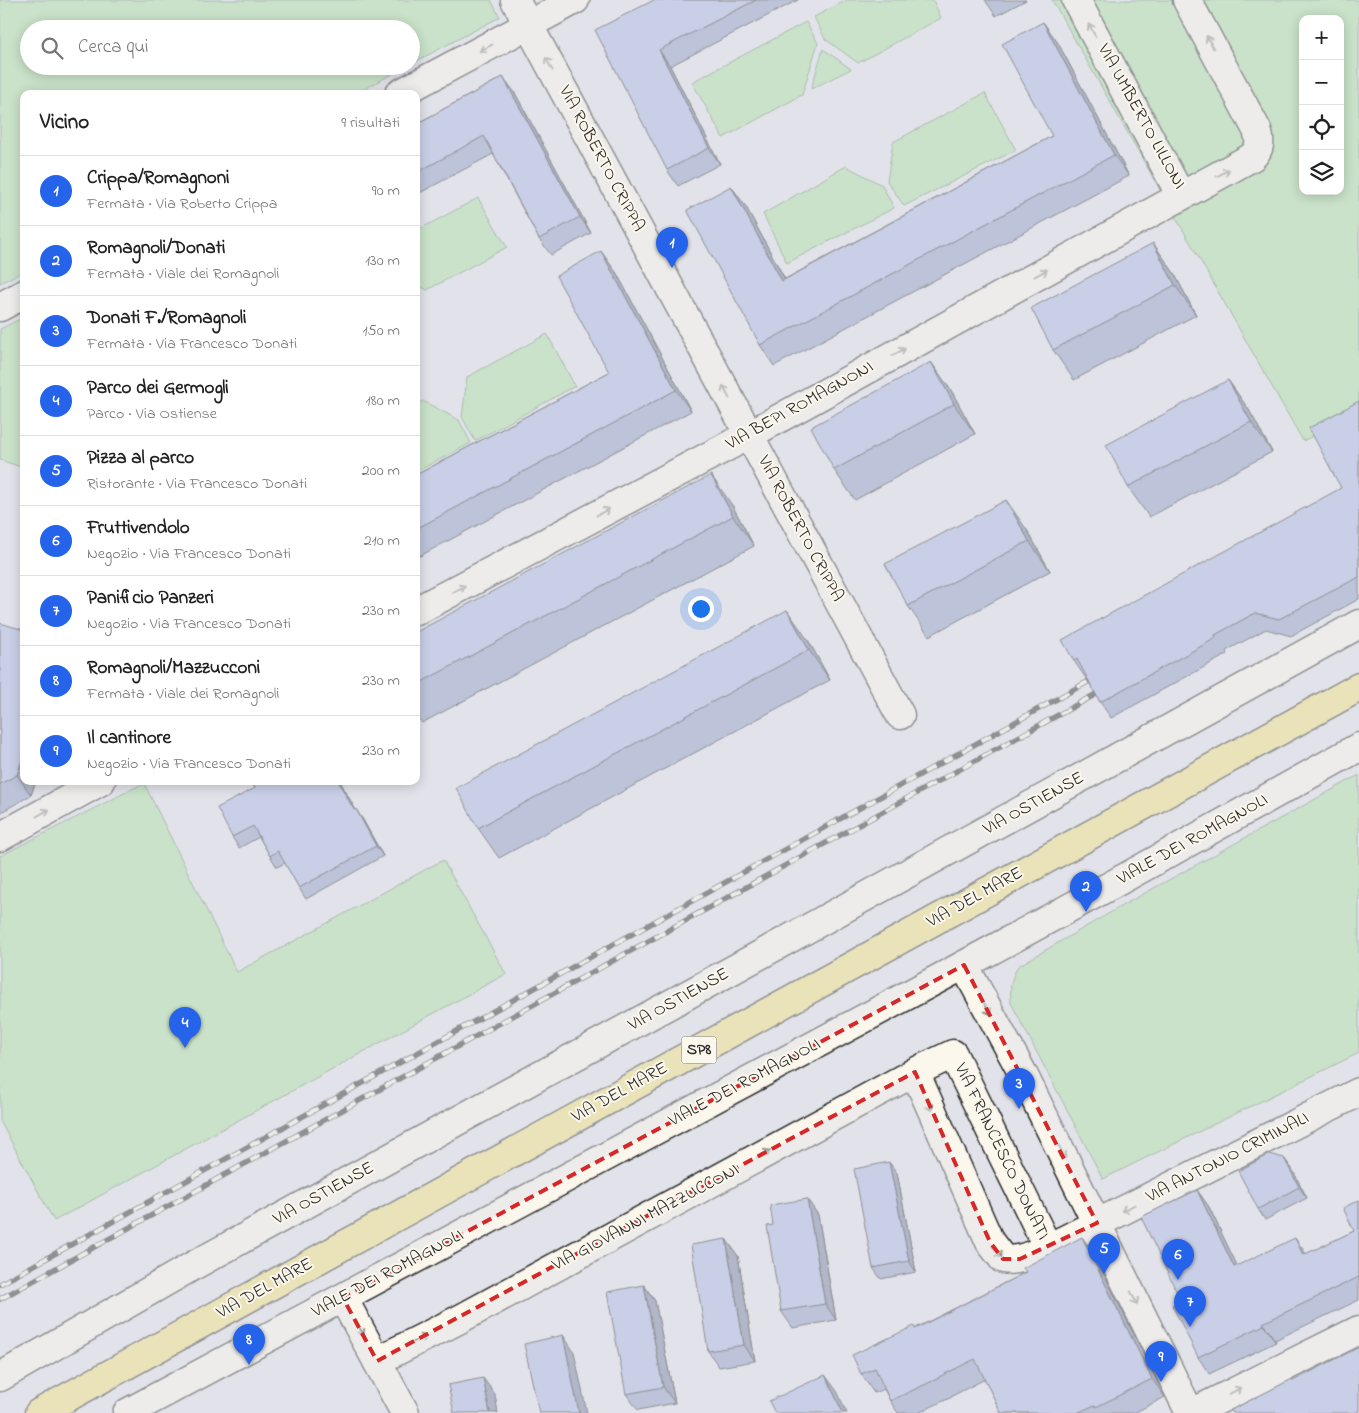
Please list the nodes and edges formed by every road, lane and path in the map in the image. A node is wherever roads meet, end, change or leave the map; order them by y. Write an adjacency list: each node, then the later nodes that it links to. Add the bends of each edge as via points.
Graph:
1 (515, 0): 5 (street, VIA ROBERTO CRIPPA)
2 (575, 0): 5 (street)
3 (1076, 0): 7 (street, VIA UMBERTO LILLONI, one-way to 3)
4 (1187, 0): 7 (street, VIA UMBERTO LILLONI, one-way to 4, via 1252,158 1260,145 1257,130)
5 (529, 25): 6 (street, one-way to 6); 10 (street, VIA ROBERTO CRIPPA, one-way to 5)
6 (407, 90)
7 (1180, 196): 10 (street, VIA BEPI ROMAGNONI, one-way to 7)
8 (20, 296): 9 (street)
9 (0, 307)
10 (749, 434): 11 (street, VIA BEPI ROMAGNONI, one-way to 10); 14 (street, VIA ROBERTO CRIPPA)
11 (420, 609)
12 (1359, 624): 26 (street, VIA OSTIENSE, via 191,1267)
13 (1359, 687): 28 (main road, VIA DEL MARE / SP8)
14 (900, 714)
15 (1359, 746): 18 (street, VIALE DEI ROMAGNOLI)
16 (94, 785): 17 (street, one-way to 16)
17 (0, 837)
18 (964, 965): 21 (street, one-way to 21, via 1022,1072); 23 (street, VIALE DEI ROMAGNOLI)
19 (915, 1072): 22 (street, VIA FRANCESCO DONATI, one-way to 22, via 993,1248 1003,1259 1011,1260 1020,1260); 22 (street, VIA FRANCESCO DONATI, via 953,1054); 25 (street, VIA GIOVANNI MAZZUCCONI, one-way to 19, via 460,1319)
20 (1359, 1092): 21 (street, VIA ANTONIO CRIMINALI, one-way to 21)
21 (1097, 1223): 22 (street, VIA FRANCESCO DONATI); 31 (street, one-way to 31)
22 (1048, 1248)
23 (343, 1298): 25 (street, one-way to 25); 27 (street, VIALE DEI ROMAGNOLI)
24 (1359, 1330): 31 (street, one-way to 24)
25 (377, 1360): 30 (street)
26 (0, 1377)
27 (149, 1405): 29 (street, VIALE DEI ROMAGNOLI)
28 (39, 1413)
29 (128, 1413)
30 (405, 1413)
31 (1191, 1413)

